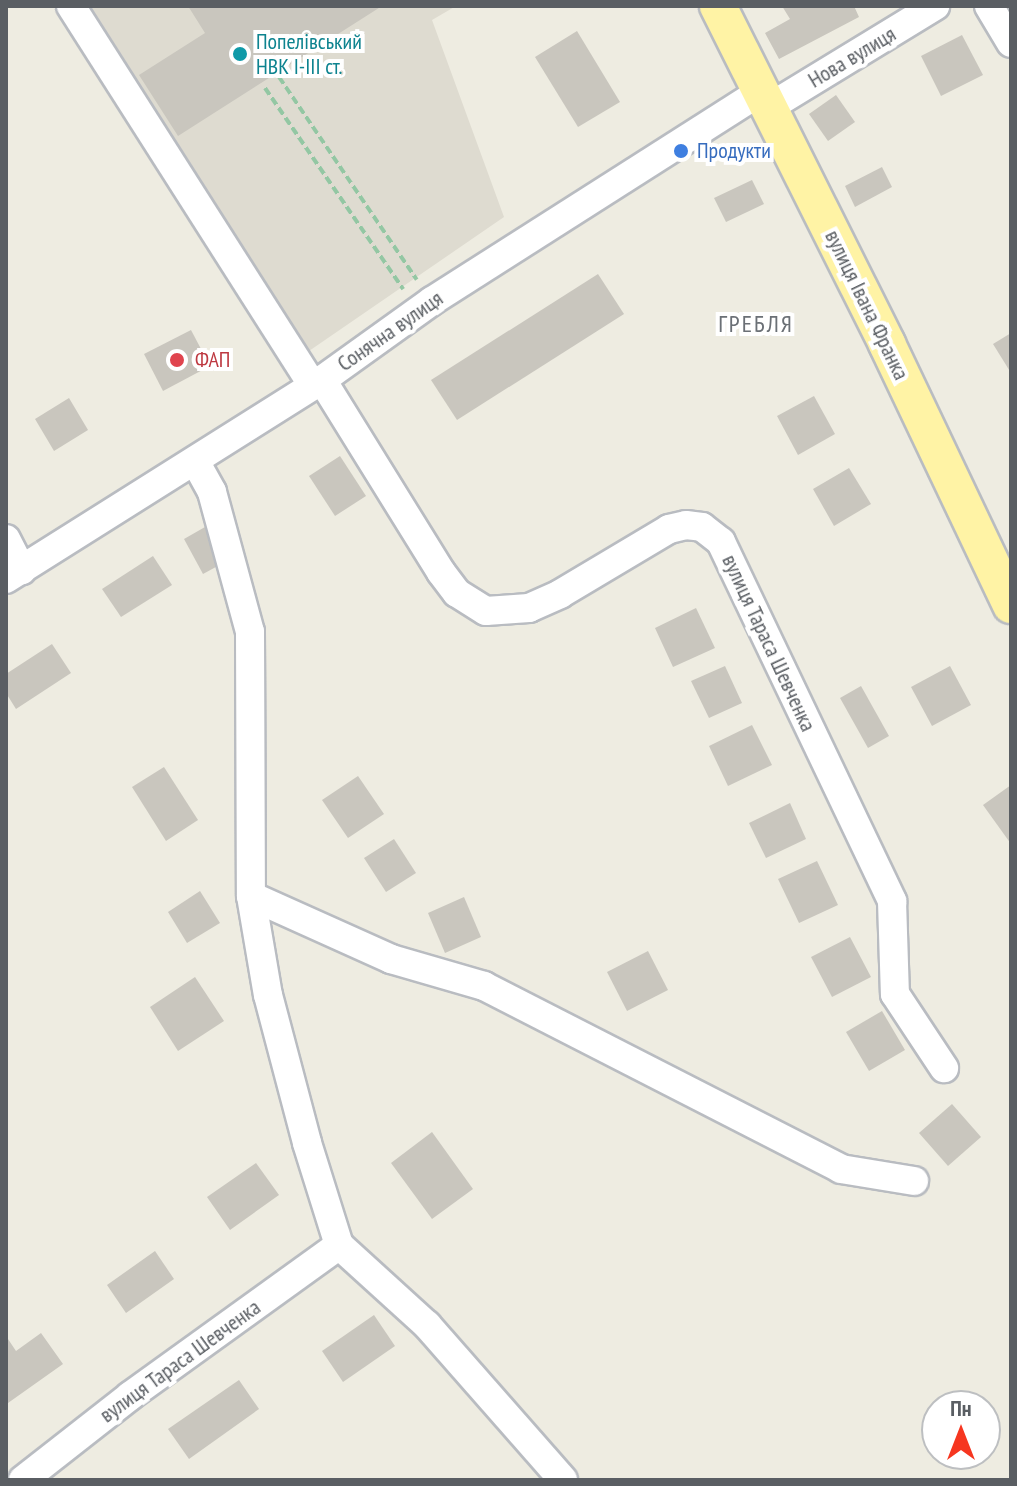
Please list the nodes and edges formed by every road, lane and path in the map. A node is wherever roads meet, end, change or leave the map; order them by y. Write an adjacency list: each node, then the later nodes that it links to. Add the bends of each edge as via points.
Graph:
1 (71, 6): 10 (street, вулиця Тараса Шевченка)
2 (718, 6): 8 (main road, вулиця Івана Франка)
3 (935, 6): 8 (street, Нова вулиця)
4 (989, 6): 5 (street)
5 (1011, 43)
6 (279, 77): 9 (path)
7 (265, 88): 9 (path)
8 (763, 100): 9 (street, Сонячна вулиця); 14 (main road, вулиця Івана Франка)
9 (425, 306): 10 (street, Сонячна вулиця)
10 (317, 382): 11 (street, Сонячна вулиця); 16 (street, вулиця Тараса Шевченка, via 441,572 457,593 486,611 529,608 669,529 702,527 721,542 892,901 895,994)
11 (195, 461): 13 (street, Сонячна вулиця); 15 (street, via 212,492 250,632)
12 (6, 539): 13 (street, Сонячна вулиця)
13 (14, 574)
14 (1011, 605)
15 (251, 896): 17 (street, via 391,959 484,986 841,1169); 18 (street, via 268,995)
16 (944, 1068)
17 (914, 1181)
18 (339, 1245): 19 (street, вулиця Тараса Шевченка); 20 (street, via 427,1325)
19 (23, 1480)
20 (563, 1480)

